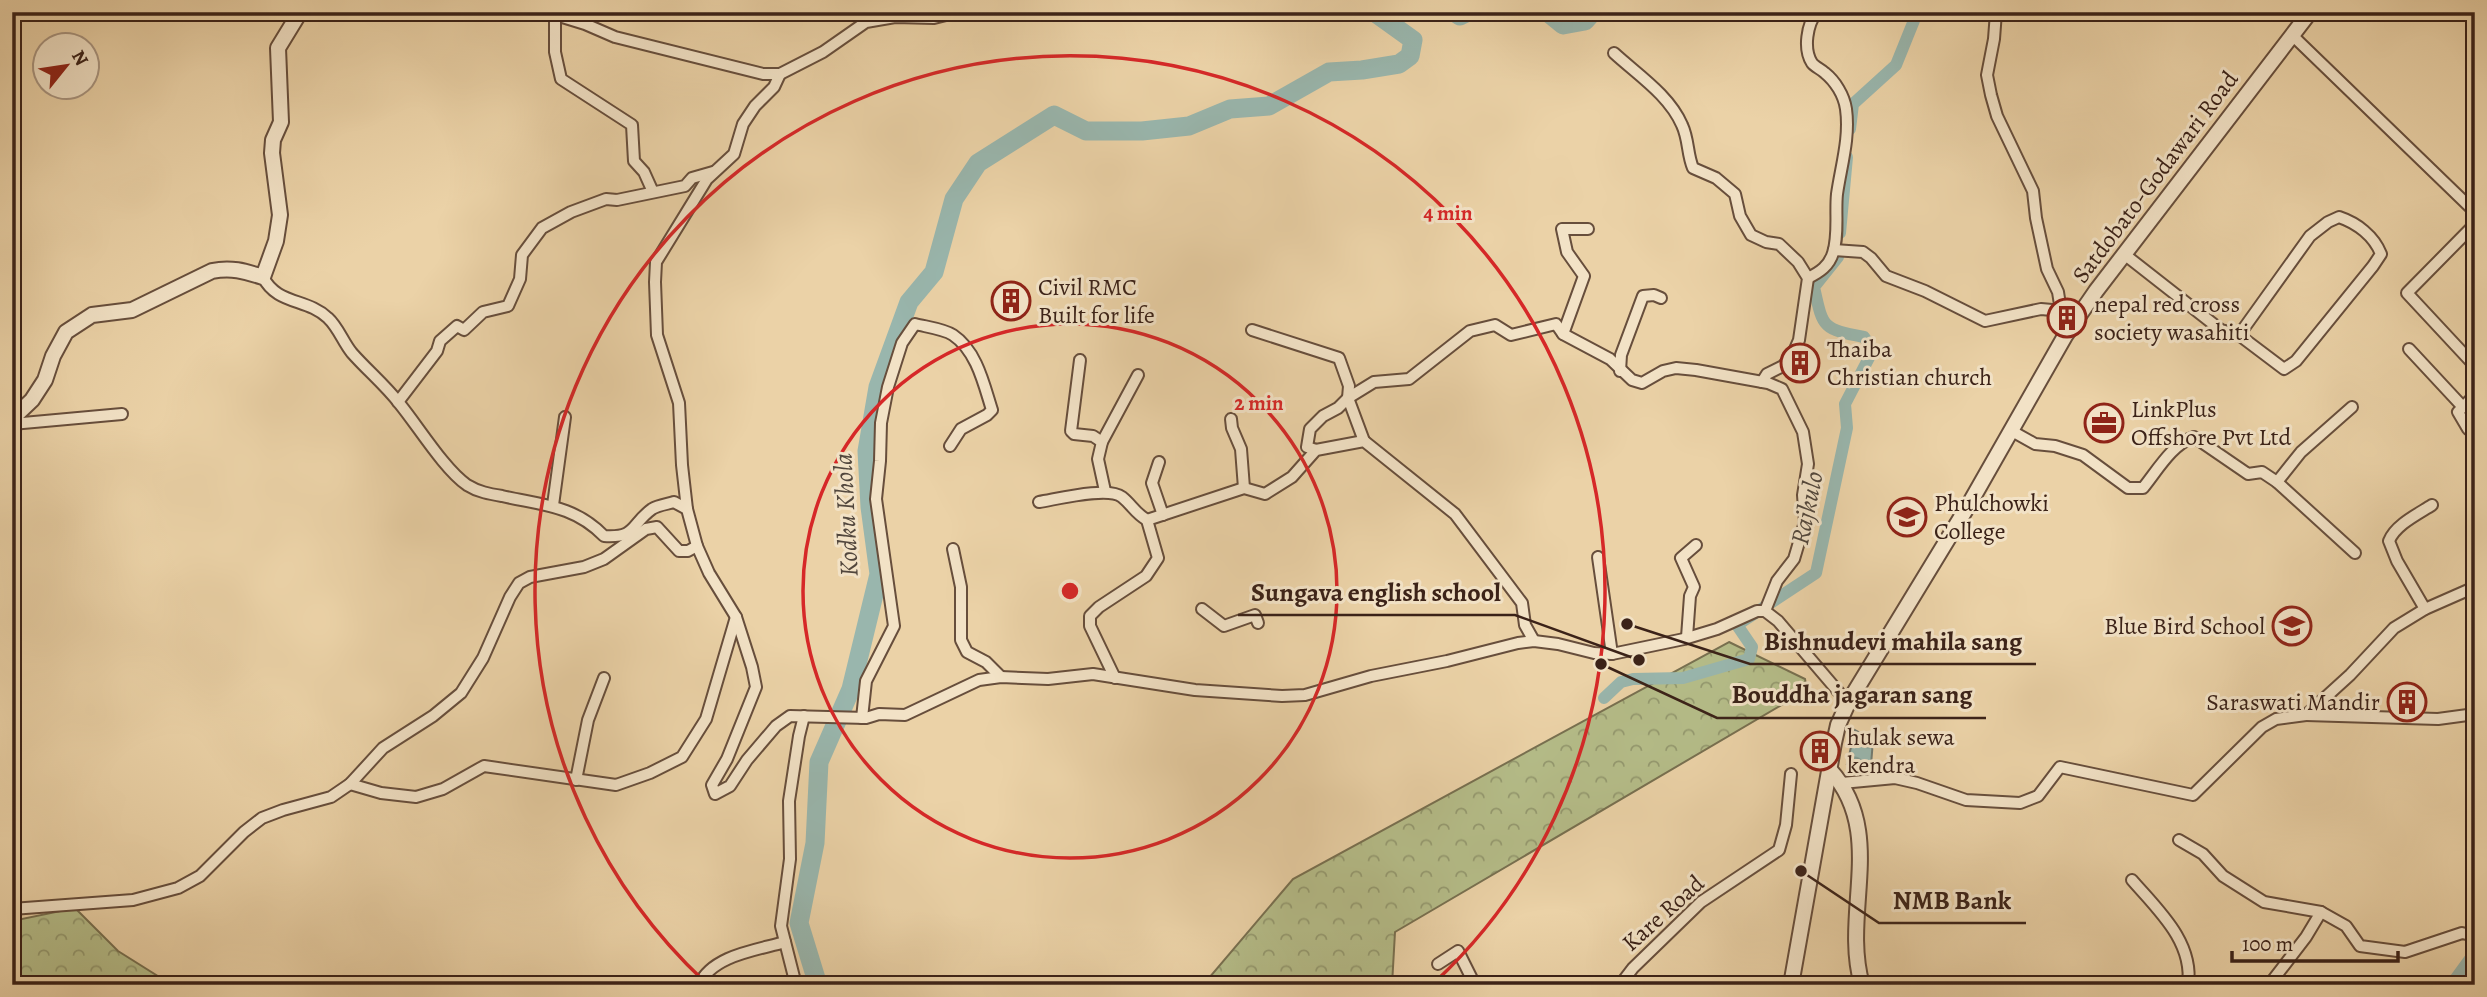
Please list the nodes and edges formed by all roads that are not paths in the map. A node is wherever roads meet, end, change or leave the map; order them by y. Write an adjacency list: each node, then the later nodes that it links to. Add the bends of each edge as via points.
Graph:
1 (300, 12): 17 (street, via 278,48 281,121 272,153 279,215 276,241)
2 (958, 12): 9 (street, via 866,22)
3 (1817, 12): 15 (street, via 1809,32 1809,54 1835,82 1846,106)
4 (1996, 12): 20 (street, via 1987,75 1991,95 2033,191 2047,269 2058,292)
5 (2309, 12): 7 (street, Satdobato-Godawari Road)
6 (551, 14): 9 (street, via 615,37 736,68); 11 (street, via 561,79 632,125 634,161)
7 (2292, 35): 12 (street); 16 (street, Satdobato-Godawari Road)
8 (1614, 52): 18 (street, via 1670,102 1689,144 1693,168 1716,177 1735,194 1751,235 1779,244)
9 (780, 74): 10 (street, via 743,124 734,154)
10 (716, 171): 11 (street, via 692,178 685,186); 53 (street, via 656,262 657,335 680,402)
11 (653, 192): 33 (street, via 606,198 542,228 522,255 520,279 508,306 483,312 464,330 457,326 440,341 438,351)
12 (2475, 212)
13 (2475, 224): 27 (street, via 2407,293)
14 (1588, 229): 22 (street, via 1562,229 1567,252 1584,276)
15 (1834, 250): 18 (street, via 1828,264); 20 (street, via 1863,252 1886,276 1985,321 2041,309)
16 (2124, 254): 23 (street, via 2221,330); 24 (street, Satdobato-Godawari Road)
17 (263, 277): 33 (street, via 275,294 329,318 351,352); 39 (street, via 240,269 212,271 132,310 92,315 65,332 45,380)
18 (1808, 278): 30 (street, via 1799,340 1792,356)
19 (1661, 298): 28 (street, via 1643,296 1621,355)
20 (2062, 317): 24 (street)
21 (1252, 330): 32 (street, via 1339,358 1349,386)
22 (1563, 334): 28 (street, via 1610,359); 32 (street, via 1556,324 1511,335 1494,325 1470,331 1409,379 1374,382)
23 (2239, 335): 23 (street, via 2284,369 2296,361 2381,254 2377,243 2352,221 2339,217 2328,222 2310,236)
24 (2065, 336): 41 (street, Satdobato-Godawari Road)
25 (2409, 349): 34 (street)
26 (1080, 360): 43 (street, via 1071,430)
27 (2475, 366)
28 (1620, 371): 30 (street, via 1642,383 1676,368)
29 (1138, 375): 43 (street)
30 (1762, 382): 64 (street, via 1782,389 1803,432 1808,464 1805,523 1794,559 1777,581)
31 (2475, 395): 34 (street)
32 (1348, 398): 42 (street); 45 (street, via 1310,429 1307,447)
33 (398, 402): 51 (street, via 466,484 481,492)
34 (2462, 406): 40 (street, via 2458,412)
35 (2352, 407): 47 (street, via 2301,452)
36 (122, 414): 39 (street)
37 (565, 417): 51 (street)
38 (1231, 419): 48 (street, via 1241,449)
39 (12, 421)
40 (2468, 429)
41 (2010, 430): 47 (street, via 2035,444 2082,455 2128,488 2143,488 2177,446 2194,438 2248,474 2262,472); 73 (street, Satdobato-Godawari Road)
42 (1364, 441): 45 (street); 68 (street, via 1455,514 1522,603 1525,625)
43 (1102, 442): 49 (street, via 1098,459)
44 (950, 446): 77 (street, via 961,429 992,410 966,348 953,334 915,324 902,343 881,423 876,499 894,626 866,681)
45 (1316, 450): 48 (street, via 1292,477 1265,494)
46 (1159, 462): 54 (street, via 1152,483)
47 (2277, 482): 59 (street)
48 (1244, 488): 54 (street)
49 (1105, 491): 50 (street); 55 (street, via 1121,495)
50 (1039, 502)
51 (553, 505): 53 (street, via 591,523 604,536 621,537 653,508 674,502)
52 (2432, 505): 63 (street, via 2389,541)
53 (687, 509): 57 (street)
54 (1163, 515): 55 (street)
55 (1147, 520): 72 (street, via 1158,558 1146,576 1090,616 1090,626)
56 (1696, 545): 67 (street, via 1681,558 1694,587)
57 (697, 546): 65 (street); 82 (street, via 679,551 657,527 646,529 604,559 519,583 461,693 383,748)
58 (953, 549): 70 (street, via 961,587 961,640 967,652)
59 (2355, 553)
60 (1598, 557): 69 (street)
61 (2475, 587): 63 (street)
62 (1202, 609): 66 (street, via 1224,626 1255,615)
63 (2425, 609): 75 (street, via 2395,628)
64 (1765, 611): 67 (street); 73 (street)
65 (736, 617): 76 (street, via 756,687 712,785 715,794 730,786 776,726 790,716); 80 (street, via 706,719 682,757 615,785)
66 (1258, 623)
67 (1688, 637): 69 (street)
68 (1534, 641): 69 (street); 72 (street, via 1305,695 1195,690)
69 (1612, 654)
70 (1001, 677): 72 (street, via 1048,679 1093,674); 77 (street, via 979,680 905,715)
71 (604, 678): 80 (street, via 588,720)
72 (1115, 678)
73 (1848, 703): 78 (street, Satdobato-Godawari Road, via 1838,725)
74 (2475, 714): 75 (street, via 2438,719)
75 (2306, 715): 81 (street, via 2276,719 2262,727 2193,795 2060,767 2038,796 2020,803 1966,800 1895,778)
76 (804, 716): 77 (street); 88 (street, via 789,801 790,859 781,926)
77 (856, 718)
78 (1830, 769): 81 (street); 94 (street, Satdobato-Godawari Road)
79 (1791, 774): 93 (street, Kare Road, via 1779,850 1701,902)
80 (576, 780): 82 (street, via 484,766 443,789 416,797)
81 (1842, 783): 95 (street, via 1855,817 1862,856 1854,938)
82 (350, 784): 85 (street, via 331,797 262,818 200,876 178,888 133,900)
83 (2179, 840): 86 (street, via 2203,854 2222,876 2264,902)
84 (2132, 880): 96 (street, via 2170,923 2183,946)
85 (12, 909)
86 (2321, 912): 87 (street, via 2346,926 2360,946 2405,952 2462,933); 97 (street)
87 (2475, 936)
88 (785, 942): 90 (street, via 718,963); 91 (street)
89 (1438, 964): 92 (street, via 1458,951)
90 (699, 985)
91 (796, 985)
92 (1475, 985)
93 (1620, 985)
94 (1791, 985)
95 (1862, 985)
96 (2188, 985)
97 (2269, 985)

